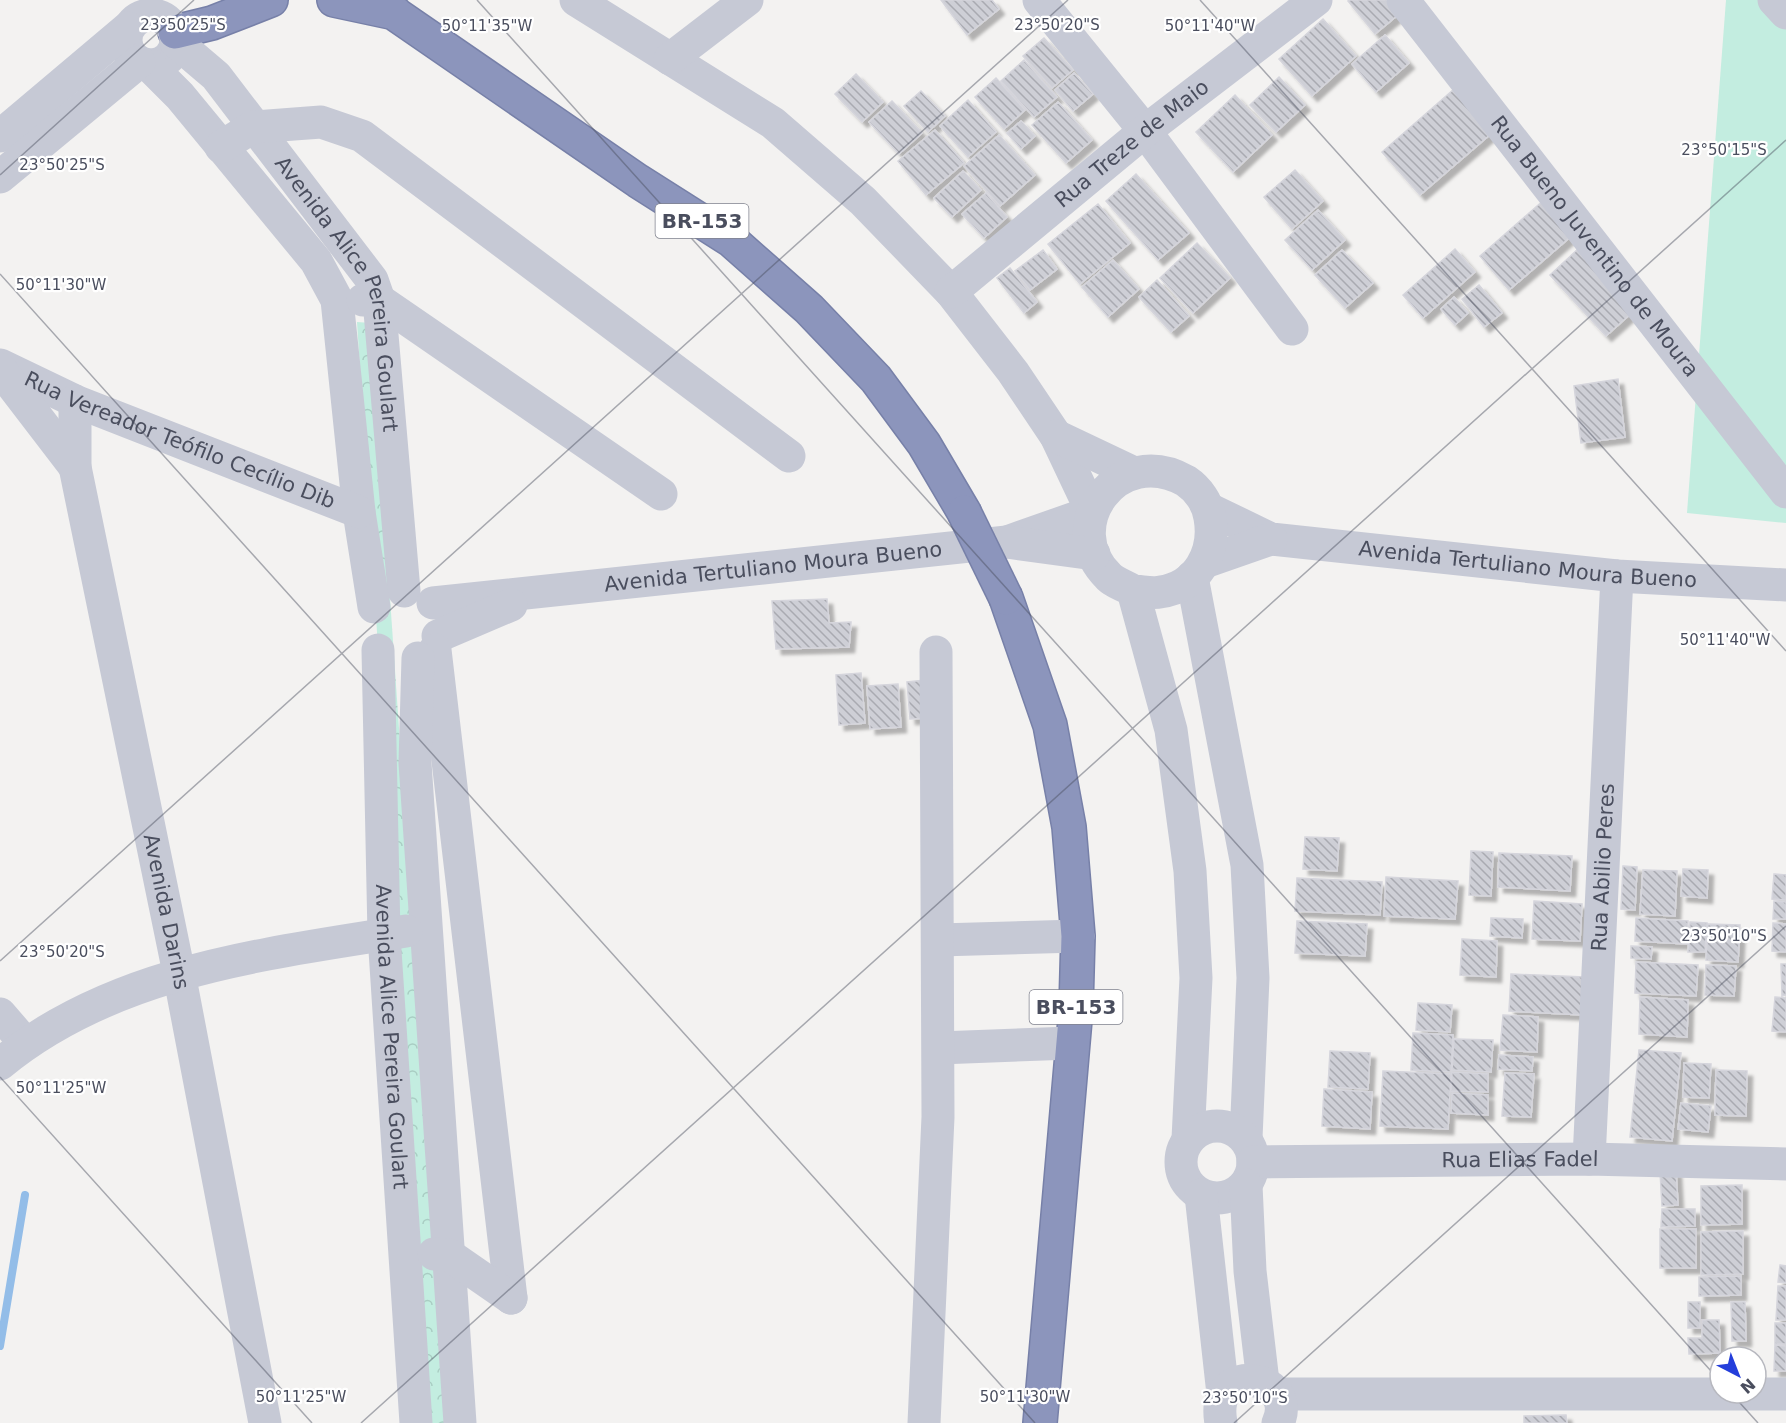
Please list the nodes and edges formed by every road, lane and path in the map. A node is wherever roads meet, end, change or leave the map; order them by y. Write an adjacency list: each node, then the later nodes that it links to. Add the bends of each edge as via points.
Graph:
1 (271, 0): 12 (highway)
2 (334, 0): 9 (highway)
3 (576, 0): 13 (street)
4 (747, 0): 13 (street)
5 (1039, 0): 16 (street)
6 (1316, 0): 16 (street, Rua Treze de Maio)
7 (1403, 0): 30 (street, Rua Bueno Juventino de Moura)
8 (1773, 0): 10 (street)
9 (385, 7): 50 (highway, BR-153, bridge, via 638,181 732,240 808,309 876,379 924,444 964,512 1006,598 1050,725 1069,827)
10 (1786, 13)
11 (134, 14): 12 (street, via 163,17); 14 (street, via 127,47); 17 (street)
12 (176, 37): 14 (street, via 167,59); 15 (street, Avenida Alice Pereira Goulart, via 216,76)
13 (670, 59): 20 (street, via 773,123 863,201)
14 (144, 64): 18 (street, Avenida Alice Pereira Goulart, via 180,96); 19 (street)
15 (253, 128): 18 (street); 22 (street, Avenida Alice Pereira Goulart, via 372,280); 27 (street, via 321,122 362,136)
16 (1145, 131): 20 (street, Rua Treze de Maio); 23 (street)
17 (0, 136)
18 (221, 147): 21 (street, Avenida Alice Pereira Goulart, via 316,261)
19 (0, 177)
20 (951, 292): 26 (street)
21 (337, 300): 22 (street); 33 (street, Avenida Alice Pereira Goulart)
22 (379, 300): 31 (street); 43 (street, Avenida Alice Pereira Goulart)
23 (1292, 329)
24 (0, 367): 25 (street, Rua Vereador Teófilo Cecílio Dib); 28 (street)
25 (75, 401): 28 (street, Avenida Darins); 33 (street, Rua Vereador Teófilo Cecílio Dib)
26 (1056, 436): 29 (street); 34 (street)
27 (789, 456)
28 (75, 466): 52 (street, Avenida Darins)
29 (1134, 473): 32 (street, via 1170,472 1194,486); 34 (street, via 1117,480)
30 (1786, 492)
31 (661, 494)
32 (1209, 509): 35 (street, Avenida Tertuliano Moura Bueno); 38 (street, via 1213,536)
33 (359, 512): 44 (street, Avenida Alice Pereira Goulart)
34 (1092, 512): 36 (street, Avenida Tertuliano Moura Bueno); 37 (street)
35 (1271, 539): 38 (street, Avenida Tertuliano Moura Bueno); 39 (street, Avenida Tertuliano Moura Bueno)
36 (1007, 542): 37 (street, Avenida Tertuliano Moura Bueno); 42 (street, Avenida Tertuliano Moura Bueno)
37 (1094, 554): 41 (street, via 1109,577)
38 (1198, 570): 41 (street, via 1186,582 1160,592); 60 (street, via 1247,865 1253,978)
39 (1617, 576): 40 (street, Avenida Tertuliano Moura Bueno); 59 (street, Rua Abilio Peres)
40 (1786, 585)
41 (1133, 591): 58 (street, via 1171,730 1190,871 1197,978)
42 (540, 593): 43 (street, Avenida Tertuliano Moura Bueno); 45 (street, Avenida Tertuliano Moura Bueno)
43 (418, 597): 44 (street, via 383,596); 45 (street, via 440,622)
44 (374, 607): 46 (street, via 370,637)
45 (430, 647): 46 (street, via 404,662); 48 (street, Avenida Alice Pereira Goulart, via 415,763); 64 (street, via 512,1298)
46 (378, 650): 49 (street, Avenida Alice Pereira Goulart)
47 (936, 652): 51 (street)
48 (427, 927): 49 (street); 64 (street, Avenida Alice Pereira Goulart)
49 (384, 935): 52 (street, via 292,948); 63 (street, Avenida Alice Pereira Goulart)
50 (1078, 936): 51 (street); 55 (highway, BR-153)
51 (939, 940): 56 (street)
52 (178, 973): 54 (street); 68 (street, Avenida Darins)
53 (0, 1014): 54 (street)
54 (25, 1043): 57 (street)
55 (1071, 1043): 56 (street); 72 (highway, BR-153)
56 (939, 1048): 71 (street)
57 (0, 1064)
58 (1188, 1139): 60 (street, via 1201,1129 1217,1125 1233,1128); 62 (street, via 1181,1154 1181,1171 1188,1186)
59 (1589, 1159): 60 (street, Rua Elias Fadel); 61 (street, Rua Elias Fadel)
60 (1248, 1162): 62 (street, via 1233,1195 1218,1199); 66 (street, via 1250,1271)
61 (1786, 1164)
62 (1201, 1195): 67 (street)
63 (404, 1254): 64 (street); 69 (street, Avenida Alice Pereira Goulart)
64 (449, 1255): 70 (street, Avenida Alice Pereira Goulart)
65 (1786, 1394): 66 (street)
66 (1276, 1408): 67 (street, via 1248,1379 1234,1383)
67 (1222, 1409)
68 (265, 1423)
69 (416, 1423)
70 (460, 1423)
71 (924, 1423)
72 (1040, 1423)

